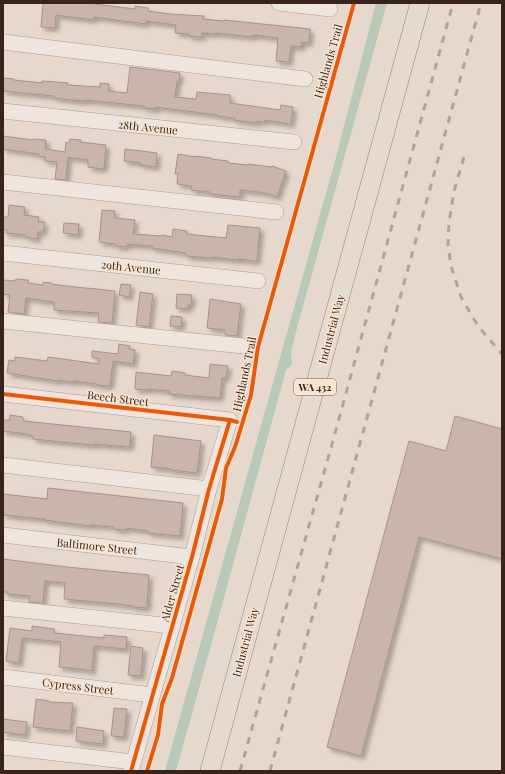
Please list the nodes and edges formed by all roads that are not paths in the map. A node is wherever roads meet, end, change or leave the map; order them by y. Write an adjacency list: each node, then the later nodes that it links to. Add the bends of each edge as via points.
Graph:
1 (279, 3): 3 (street)
2 (420, 3): 26 (main road, Industrial Way / WA 432)
3 (330, 9)
4 (3, 42): 5 (street)
5 (305, 79)
6 (3, 111): 7 (street, 28th Avenue)
7 (294, 142)
8 (3, 182): 9 (street)
9 (276, 212)
10 (3, 253): 11 (street, 29th Avenue)
11 (258, 281)
12 (3, 320): 13 (street)
13 (243, 346)
14 (3, 394): 15 (street, Beech Street)
15 (230, 420): 17 (street, Alder Street)
16 (3, 466): 17 (street)
17 (209, 489): 19 (street, Alder Street)
18 (3, 536): 19 (street, Baltimore Street)
19 (192, 557): 21 (street, Alder Street)
20 (3, 608): 21 (street)
21 (172, 626): 23 (street, Alder Street)
22 (3, 677): 23 (street, Cypress Street)
23 (152, 695): 25 (street, Alder Street)
24 (3, 747): 25 (street)
25 (132, 767)
26 (210, 771)

